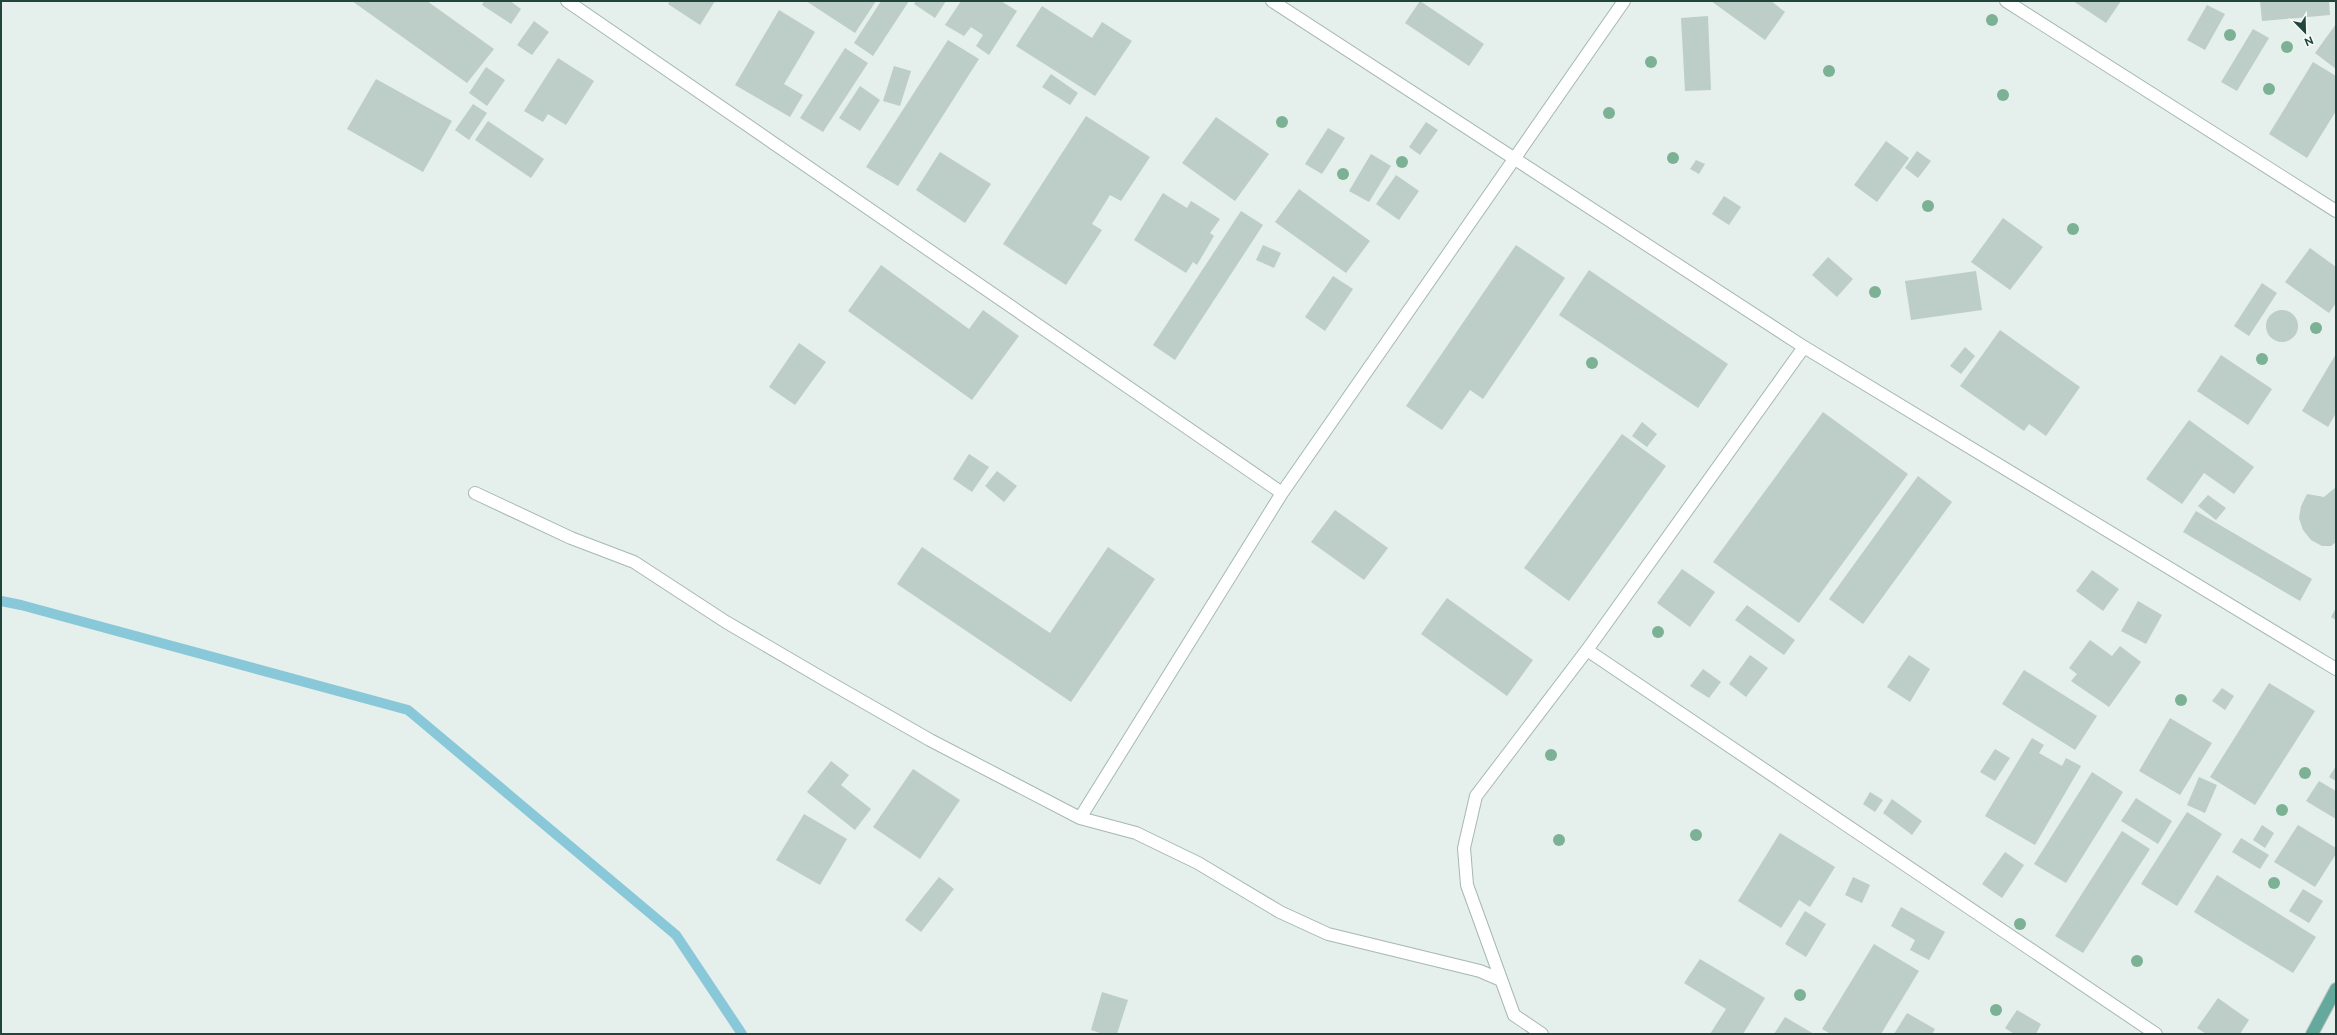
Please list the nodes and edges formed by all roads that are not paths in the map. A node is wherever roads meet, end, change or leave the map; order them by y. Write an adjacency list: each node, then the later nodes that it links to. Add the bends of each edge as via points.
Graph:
1 (567, 1): 8 (street)
2 (1272, 1): 5 (street)
3 (1624, 1): 5 (street)
4 (2006, 1): 6 (street)
5 (1514, 160): 7 (street); 8 (street)
6 (2336, 211)
7 (1804, 347): 10 (street); 11 (street)
8 (1282, 492): 12 (street)
9 (475, 493): 12 (street, via 571,538 634,562 726,622 827,681 930,740)
10 (1587, 650): 13 (street, via 1476,796 1464,848 1467,885); 16 (street)
11 (2336, 669)
12 (1080, 818): 13 (street, via 1136,833 1198,863 1280,912 1328,934 1480,971)
13 (1501, 980): 15 (street, via 1514,1015)
14 (2336, 989): 17 (main road)
15 (1542, 1034)
16 (2156, 1034)
17 (2312, 1034)

